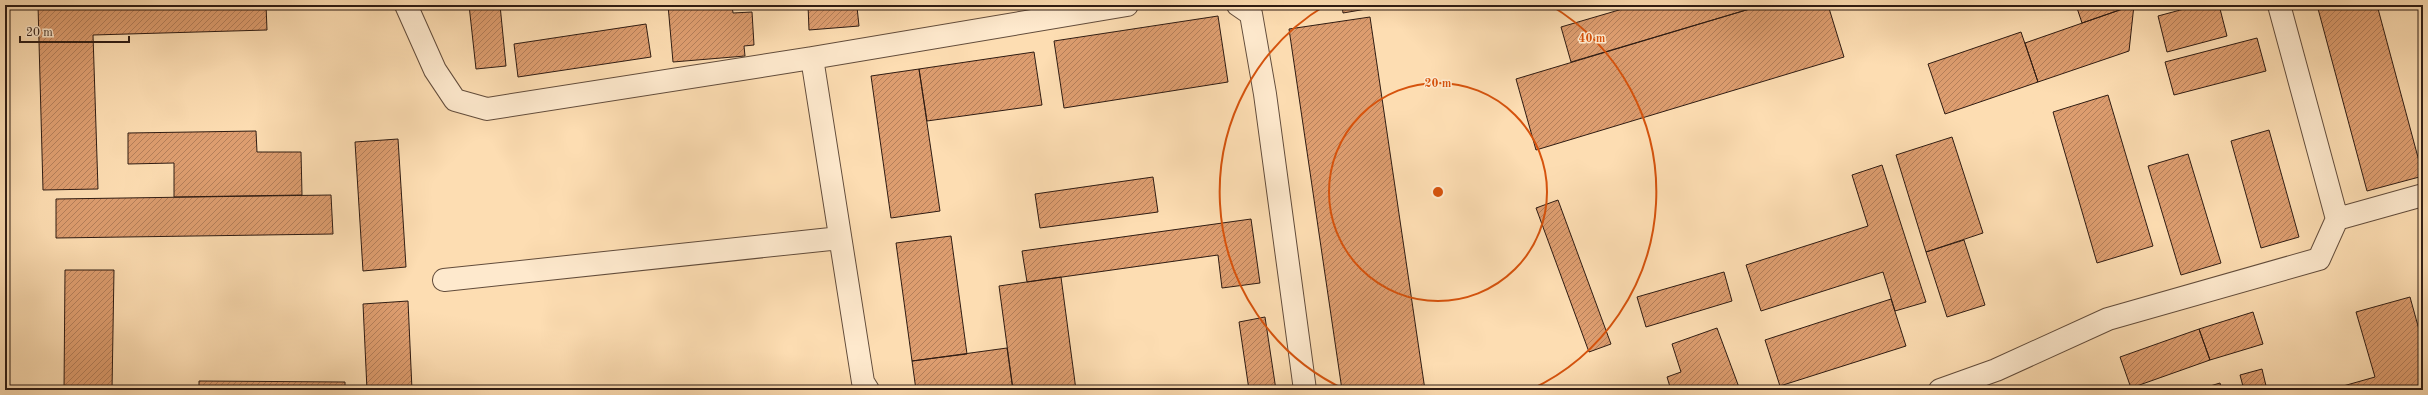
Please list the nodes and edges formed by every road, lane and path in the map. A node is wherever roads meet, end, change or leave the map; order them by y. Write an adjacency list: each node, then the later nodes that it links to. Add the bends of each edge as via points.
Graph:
1 (406, 5): 5 (street, via 435,70 455,100 487,109)
2 (1127, 5): 5 (street)
3 (2279, 5): 7 (street)
4 (1248, 8): 12 (street, via 1265,94)
5 (812, 58): 8 (street)
6 (2423, 196): 7 (street)
7 (2337, 219): 10 (street, via 2319,259 2108,319 1996,370)
8 (840, 238): 9 (street); 11 (street, via 863,382)
9 (444, 280)
10 (1945, 389)
11 (868, 390)
12 (1305, 390)

